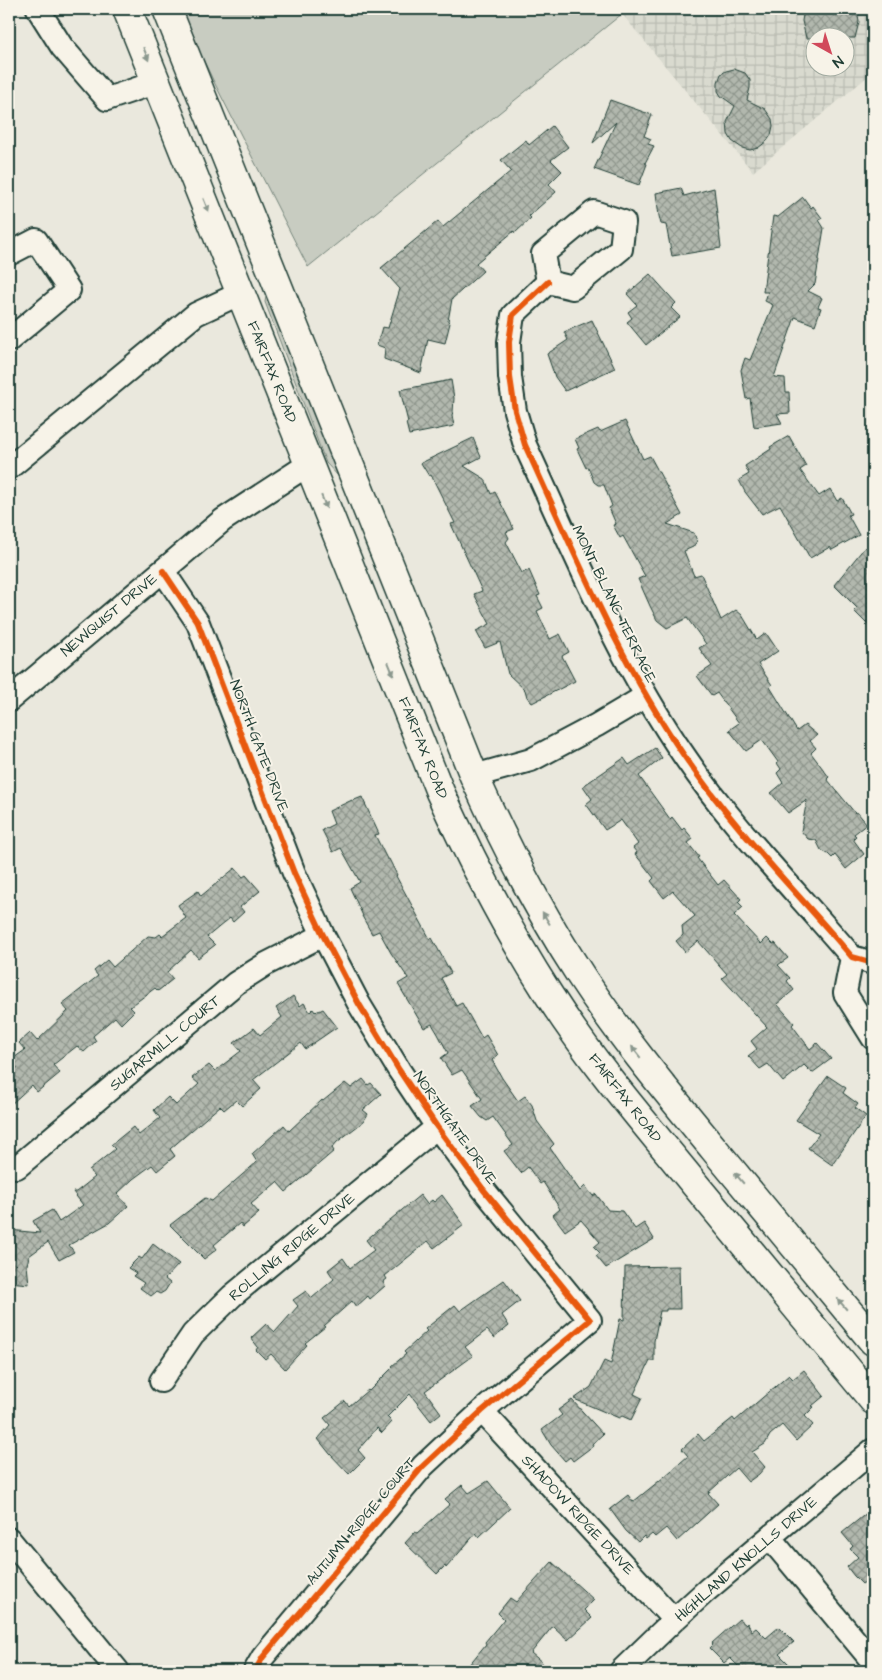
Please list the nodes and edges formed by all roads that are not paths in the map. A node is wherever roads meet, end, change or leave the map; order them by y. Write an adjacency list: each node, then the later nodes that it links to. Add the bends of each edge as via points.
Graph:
1 (38, 9): 4 (street, via 62,47 107,99)
2 (128, 9): 4 (main road, FAIRFAX ROAD, one-way to 4)
3 (168, 9): 9 (main road)
4 (157, 82): 7 (main road, FAIRFAX ROAD, one-way to 7)
5 (9, 254): 8 (street, via 36,240 69,290)
6 (548, 282): 15 (street, MONT BLANC TERRACE, via 513,315 509,342 515,412 529,454 613,635)
7 (241, 293): 9 (main road, via 278,312 304,374); 10 (main road, FAIRFAX ROAD); 11 (street, via 196,314)
8 (9, 340)
9 (318, 388): 14 (main road)
10 (309, 464): 12 (street, NEWQUIST DRIVE, via 223,520); 13 (main road, FAIRFAX ROAD, one-way to 13); 14 (main road, via 316,464 327,472 349,496 390,593)
11 (9, 468)
12 (162, 571): 16 (street, NEWQUIST DRIVE); 18 (street, NORTH GATE DRIVE, via 198,623 294,873)
13 (366, 607): 17 (main road, via 398,643 422,679 461,774); 26 (main road, FAIRFAX ROAD, one-way to 26, via 469,856 501,917 550,996 637,1114)
14 (411, 620): 17 (main road)
15 (646, 696): 17 (street, via 531,760); 19 (street, MONT BLANC TERRACE, via 728,816)
16 (9, 700)
17 (474, 776): 24 (main road, one-way to 17, via 665,1090 580,975 533,897)
18 (323, 935): 21 (street, NORTHGATE DRIVE, via 359,1004); 22 (street, SUGARMILL COURT, via 236,983)
19 (863, 960): 20 (street, MONT BLANC TERRACE, via 845,993)
20 (873, 1038)
21 (437, 1127): 23 (street, NORTHGATE DRIVE); 25 (street, ROLLING RIDGE DRIVE, via 232,1296 193,1334)
22 (17, 1167)
23 (590, 1320): 27 (street, AUTUMN RIDGE COURT)
24 (873, 1341)
25 (161, 1381)
26 (873, 1400)
27 (482, 1411): 31 (street, SHADOW RIDGE DRIVE); 34 (street, AUTUMN RIDGE COURT, via 423,1466 263,1657)
28 (873, 1450): 29 (street, HIGHLAND KNOLLS DRIVE)
29 (770, 1538): 31 (street, HIGHLAND KNOLLS DRIVE); 32 (street)
30 (9, 1540): 33 (street)
31 (674, 1620): 35 (street, HIGHLAND KNOLLS DRIVE)
32 (873, 1662)
33 (118, 1671)
34 (255, 1671)
35 (621, 1671)

